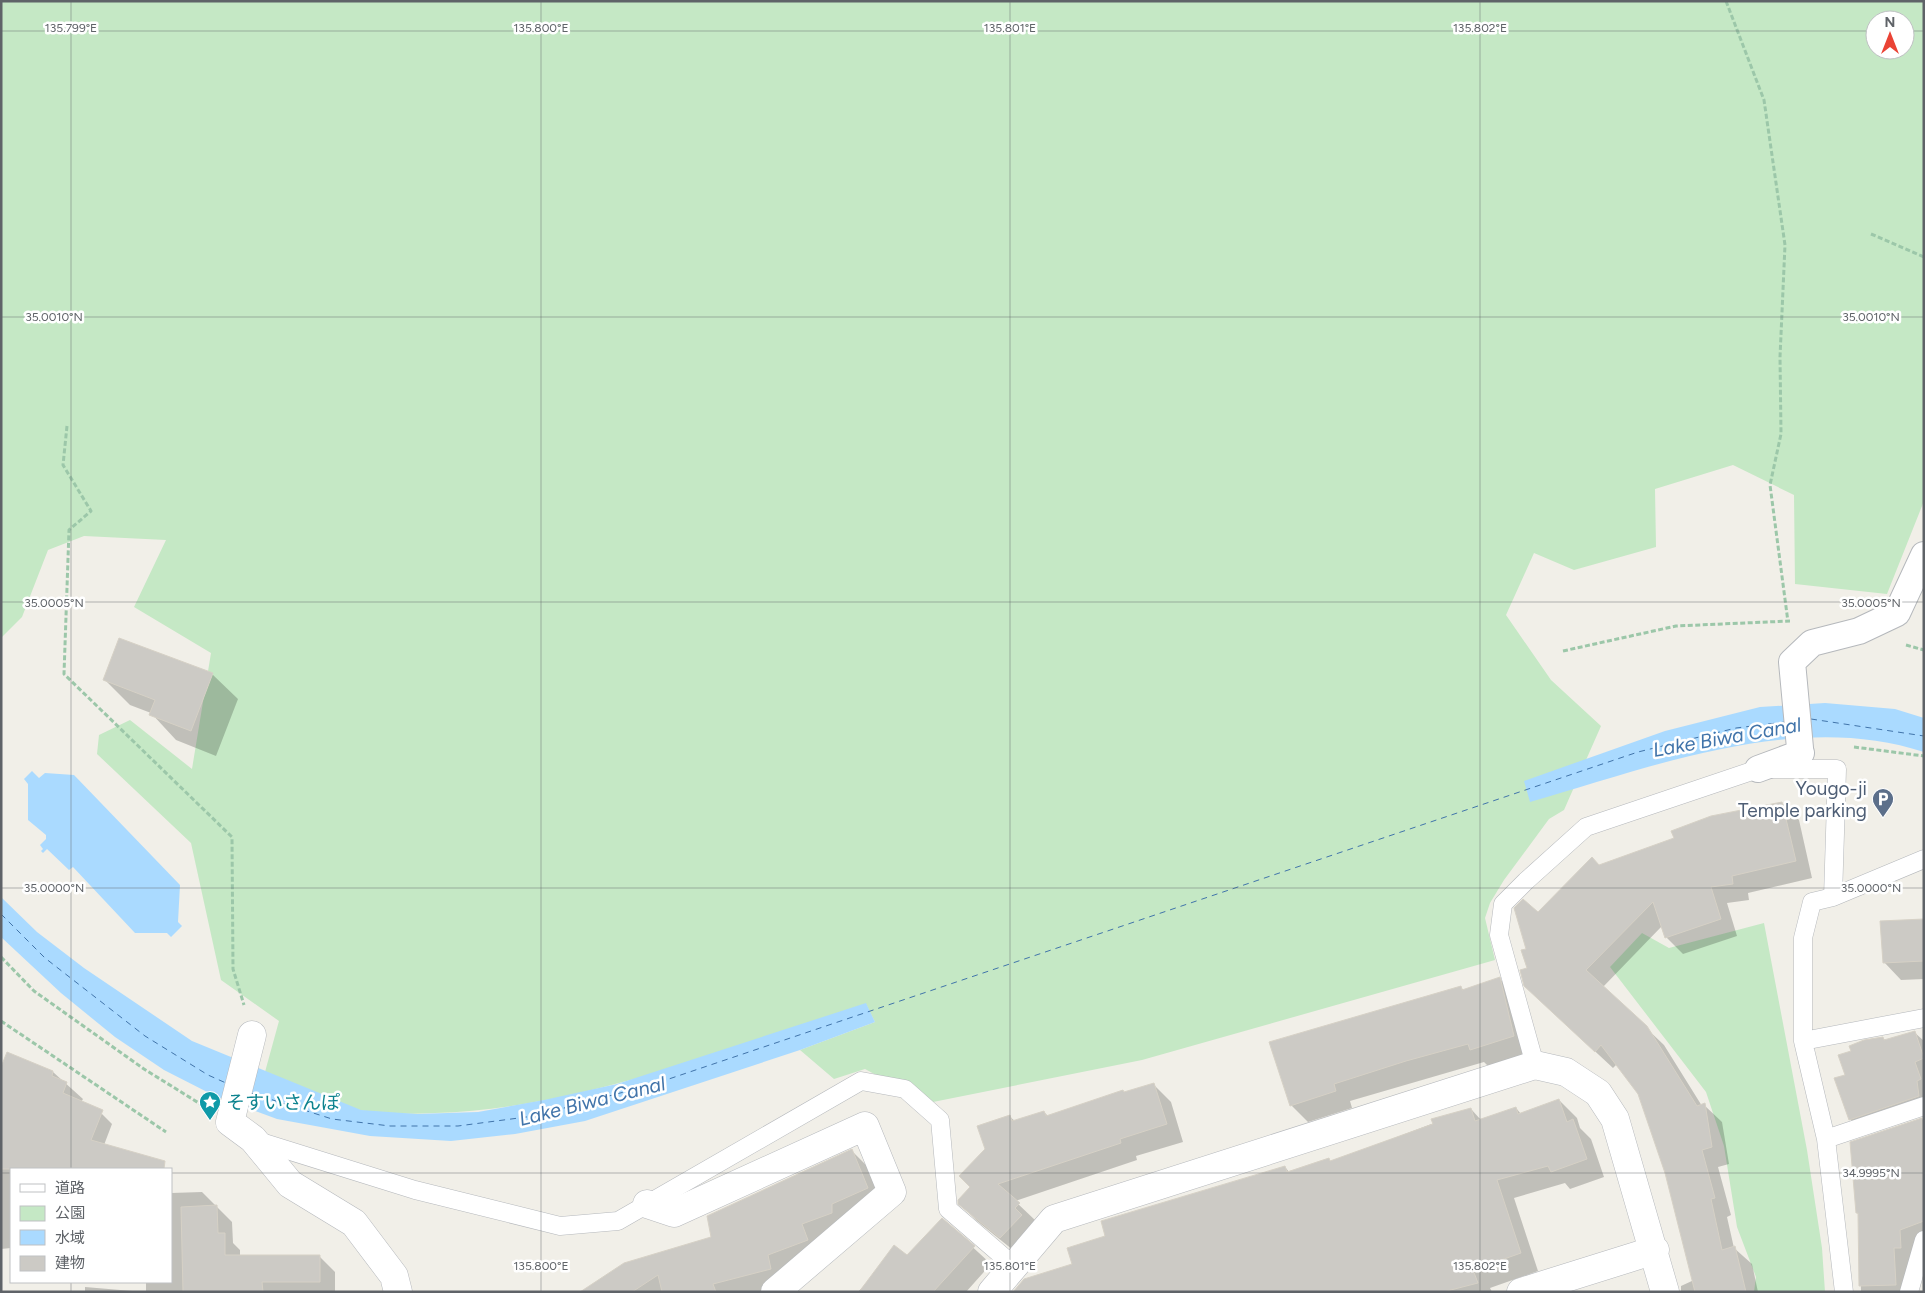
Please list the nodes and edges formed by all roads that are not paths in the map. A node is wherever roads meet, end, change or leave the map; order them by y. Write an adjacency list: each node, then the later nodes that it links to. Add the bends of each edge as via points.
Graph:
1 (1924, 554): 2 (street, via 1897,613 1859,631 1812,643 1793,670 1801,751)
2 (1758, 769): 4 (lane, via 1837,769); 8 (lane, via 1586,827 1503,904 1499,935)
3 (1924, 859): 4 (lane)
4 (1833, 897): 7 (lane, via 1812,902 1803,938)
5 (1924, 1018): 7 (lane)
6 (251, 1039): 10 (street, via 231,1118)
7 (1803, 1040): 11 (lane)
8 (1535, 1065): 14 (street, via 1566,1072 1598,1093 1615,1119); 15 (street, via 1054,1219)
9 (1924, 1106): 11 (lane)
10 (253, 1139): 12 (lane, via 415,1190 560,1226 618,1221); 16 (street, via 290,1184 354,1223 394,1276)
11 (1826, 1139): 21 (lane)
12 (647, 1204): 15 (lane, via 861,1081 904,1089 940,1120 948,1209); 17 (street, via 674,1214 865,1126 892,1192)
13 (1924, 1240): 22 (lane)
14 (1654, 1250): 19 (street); 20 (street)
15 (1014, 1266): 18 (street)
16 (398, 1292)
17 (775, 1292)
18 (992, 1292)
19 (1521, 1292)
20 (1665, 1292)
21 (1844, 1292)
22 (1909, 1292)

